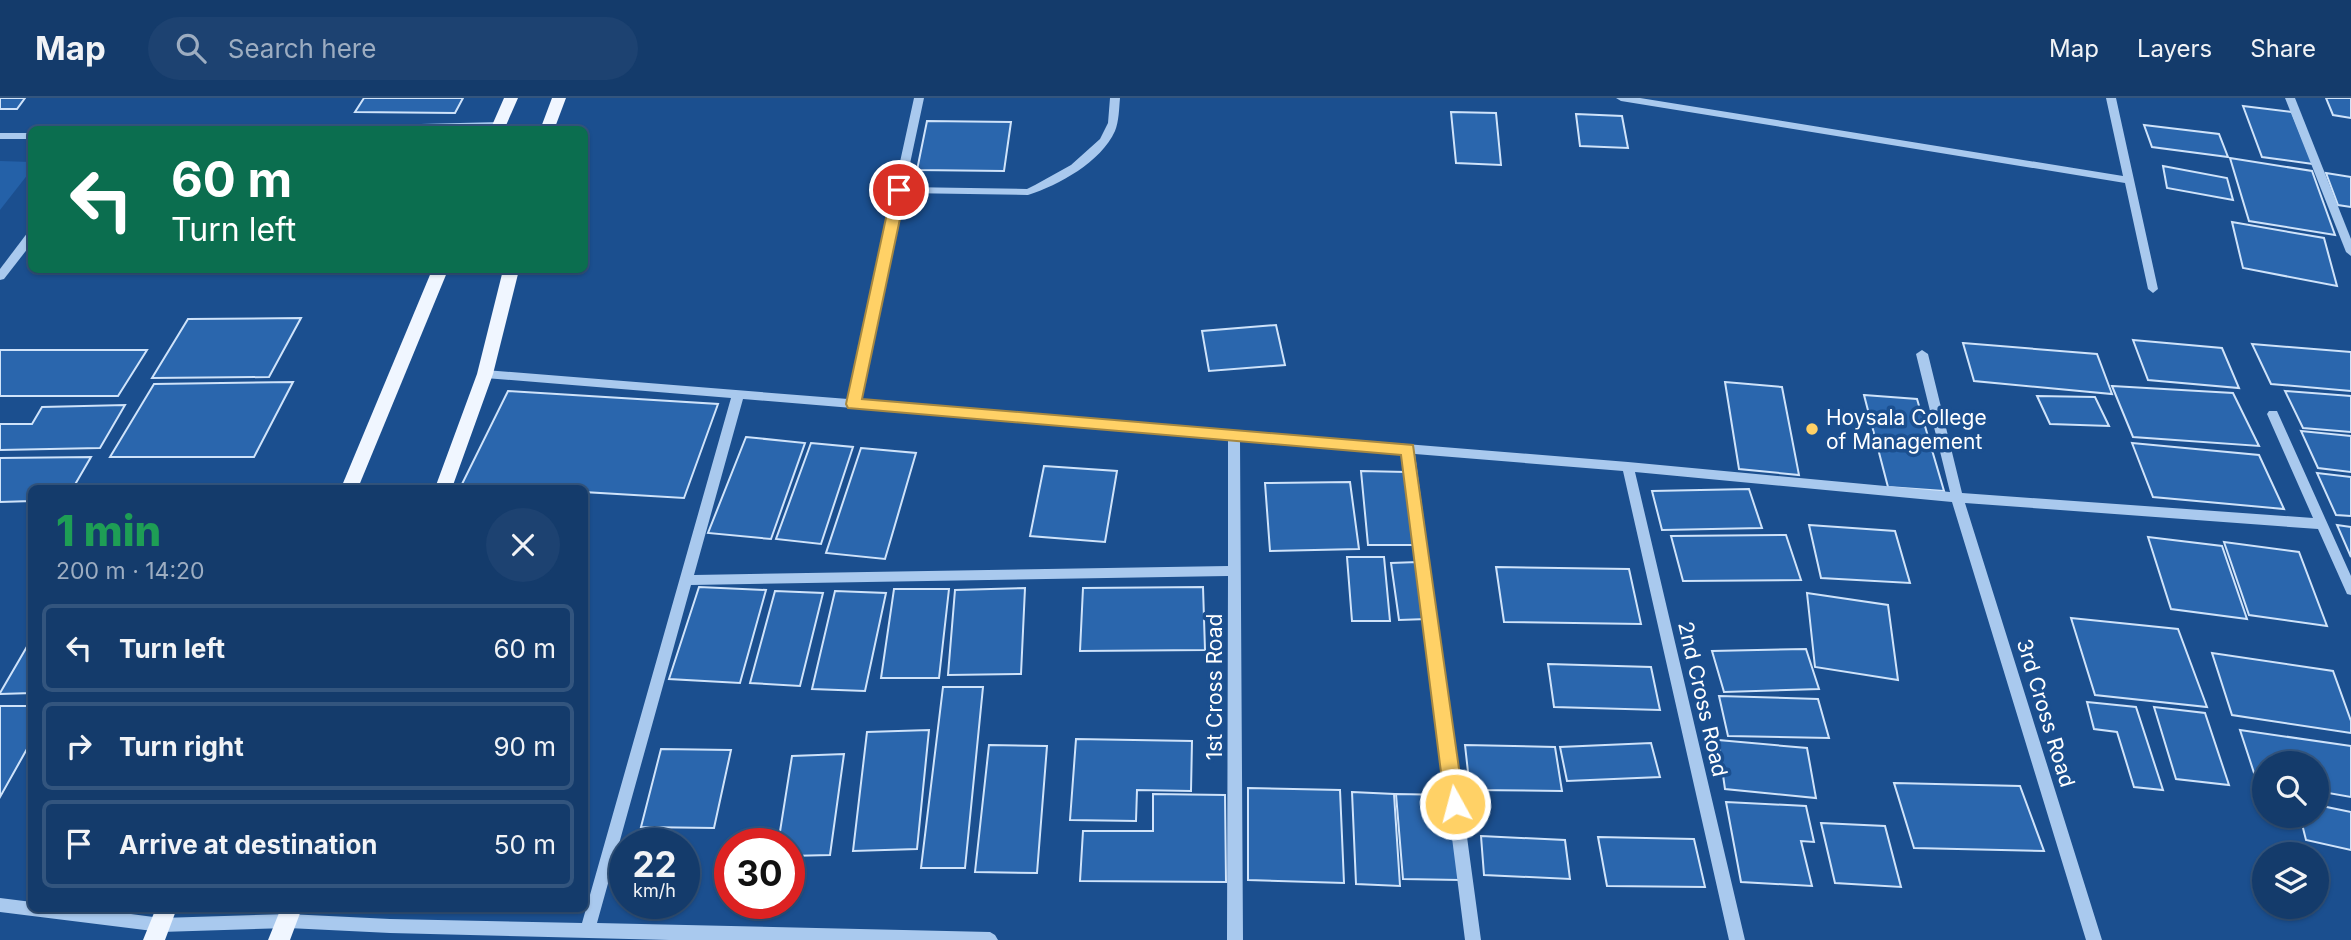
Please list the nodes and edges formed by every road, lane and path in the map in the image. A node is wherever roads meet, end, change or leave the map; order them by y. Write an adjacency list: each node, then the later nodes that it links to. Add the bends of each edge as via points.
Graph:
1 (511, 98): 8 (main road)
2 (559, 98): 9 (main road)
3 (919, 98): 13 (street)
4 (1115, 98): 13 (street, via 1110,130 1103,139 1076,166 1046,185 1028,192)
5 (1621, 98): 12 (street)
6 (2111, 98): 12 (street)
7 (2290, 98): 15 (street)
8 (498, 126)
9 (548, 126)
10 (0, 136): 11 (street)
11 (28, 136)
12 (2129, 180): 19 (street)
13 (899, 190): 23 (street)
14 (28, 240): 18 (street)
15 (2351, 253)
16 (439, 273): 28 (main road)
17 (510, 273): 21 (main road)
18 (0, 276)
19 (2153, 289)
20 (1922, 354): 30 (street)
21 (485, 374): 22 (street); 29 (main road)
22 (738, 394): 23 (street); 33 (street)
23 (853, 404): 25 (street)
24 (2273, 414): 31 (street)
25 (1234, 435): 26 (street); 32 (street, 1st Cross Road)
26 (1408, 449): 27 (street); 43 (street)
27 (1628, 467): 30 (street); 44 (street, 2nd Cross Road)
28 (350, 485)
29 (444, 485)
30 (1957, 498): 31 (street); 45 (street, 3rd Cross Road)
31 (2321, 524): 34 (street)
32 (1235, 571): 33 (street); 42 (street, 1st Cross Road)
33 (685, 580): 40 (street)
34 (2351, 590)
35 (0, 905): 36 (street)
36 (28, 908)
37 (59, 912): 39 (street)
38 (286, 923): 39 (street); 40 (street)
39 (161, 924)
40 (587, 930): 41 (street)
41 (989, 940)
42 (1235, 940)
43 (1473, 940)
44 (1737, 940)
45 (2094, 940)

